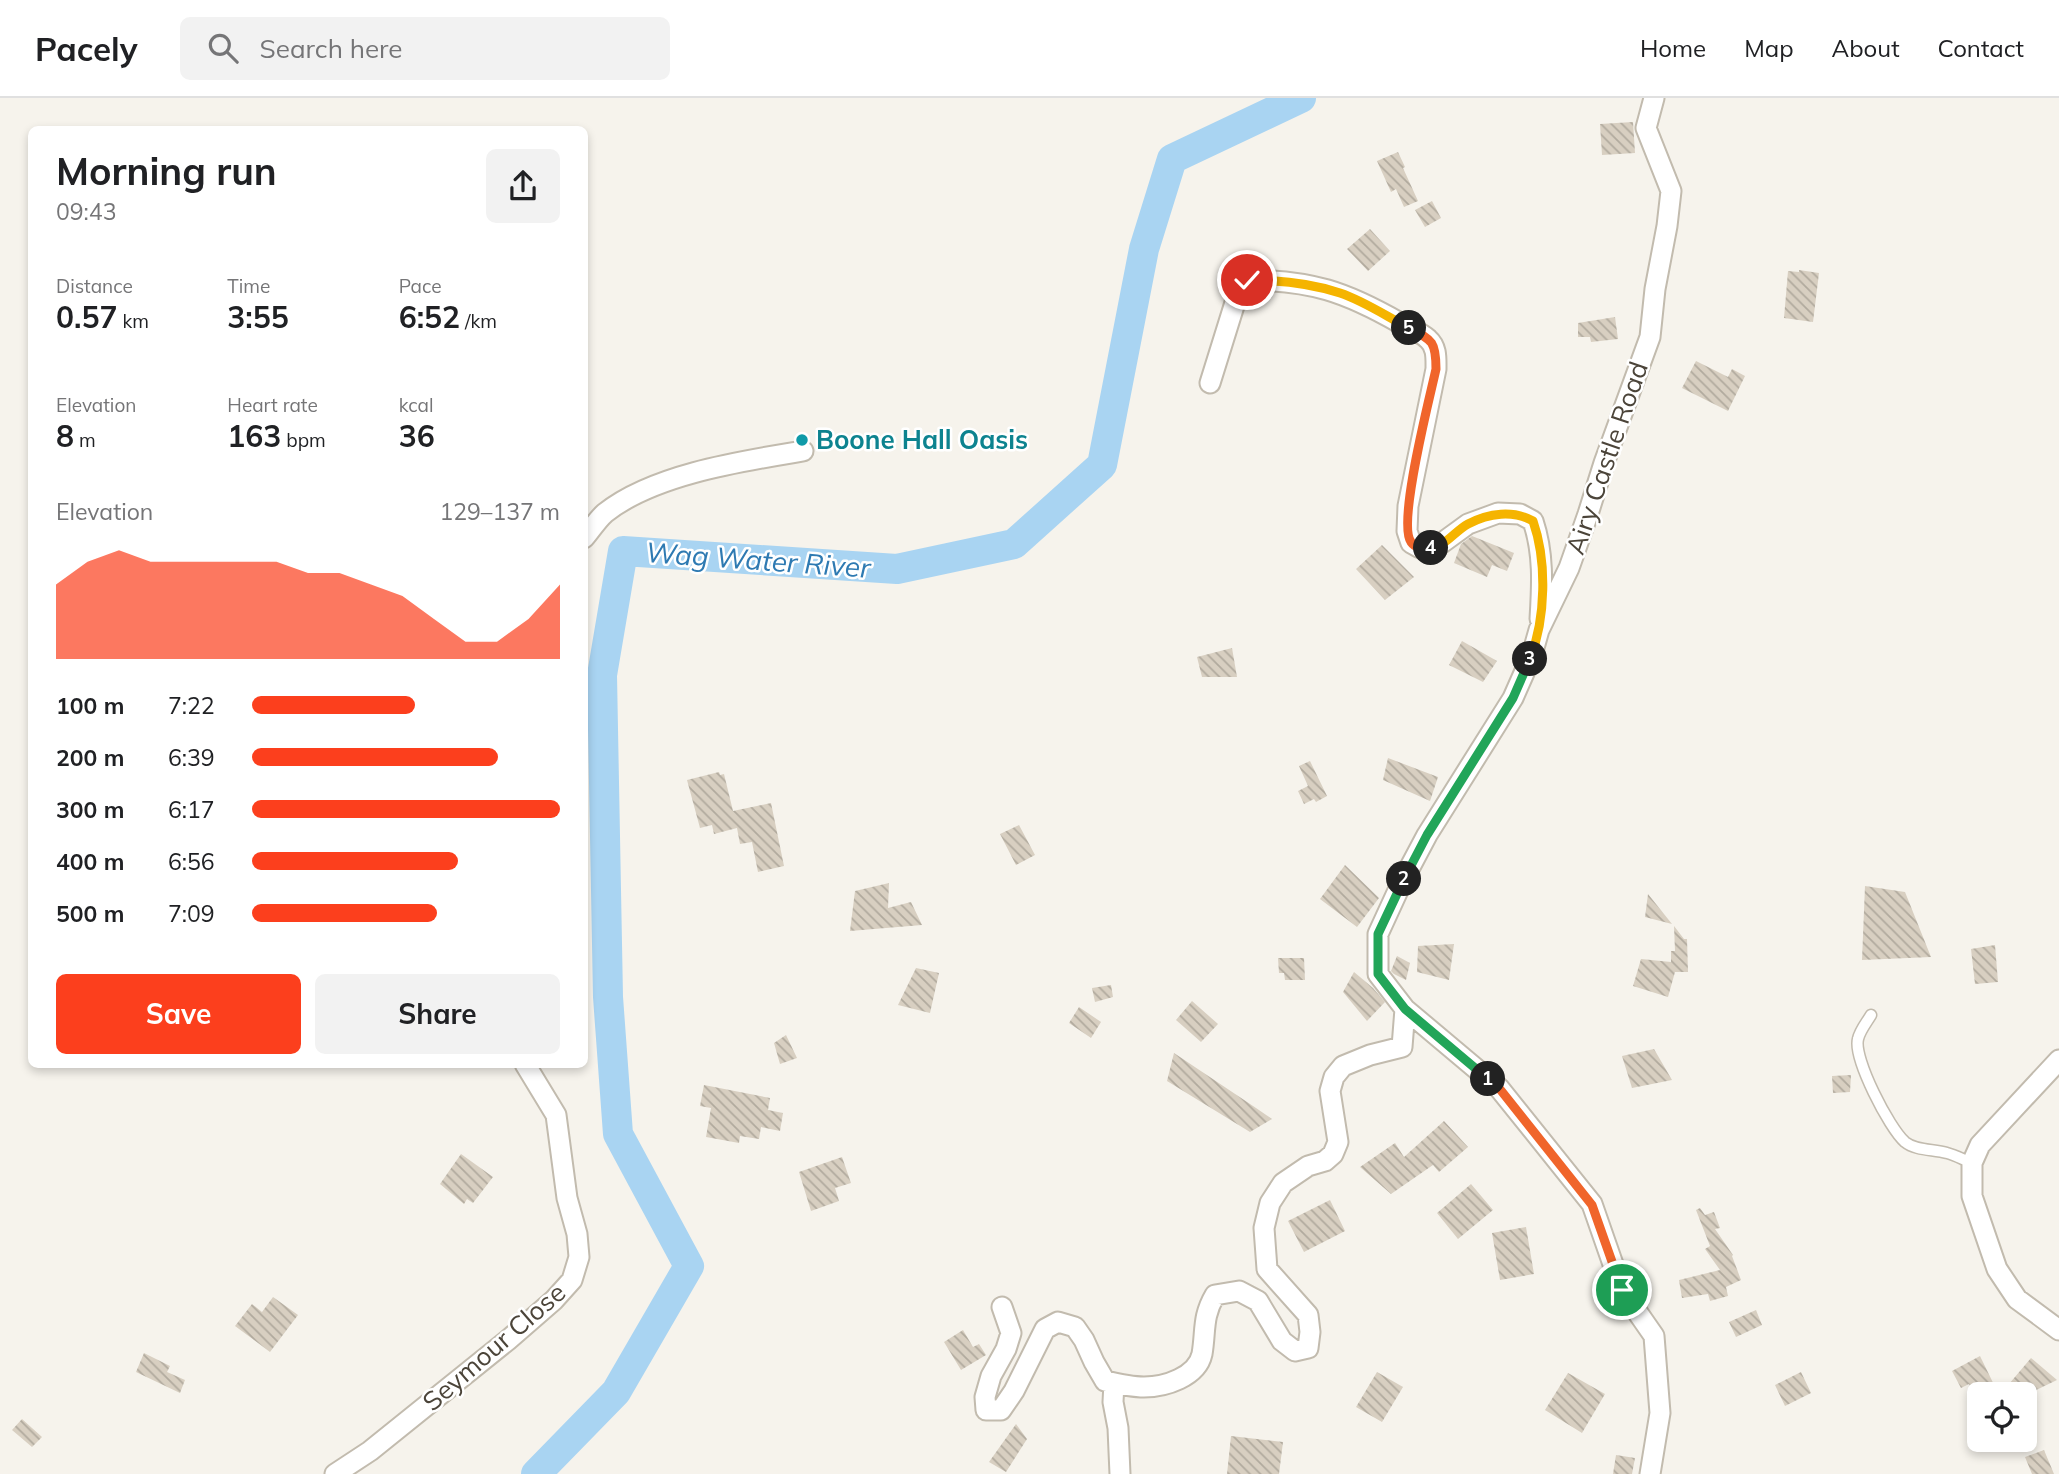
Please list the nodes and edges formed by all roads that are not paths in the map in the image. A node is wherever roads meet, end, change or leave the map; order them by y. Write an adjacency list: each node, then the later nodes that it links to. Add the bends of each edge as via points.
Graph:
1 (1654, 98): 5 (street, Airy Castle Road, via 1646,128 1671,191 1650,337 1569,568)
2 (1210, 383): 5 (street, via 1238,293 1247,280 1305,284 1342,293 1428,338 1436,350 1436,369 1408,506 1411,543 1435,548 1468,524 1498,513 1520,514 1533,521 1543,575)
3 (803, 451): 4 (street, via 709,468 658,485 604,514)
4 (588, 533)
5 (1539, 630): 6 (street, Airy Castle Road, via 1513,698 1427,835 1378,934 1378,974)
6 (1405, 1009): 13 (street, via 1402,1047 1343,1066 1334,1077 1331,1091 1338,1142 1334,1154 1283,1182 1270,1203 1264,1227 1267,1269 1308,1315 1308,1348 1295,1351 1282,1341 1258,1301 1239,1291 1215,1295 1207,1308 1202,1357 1191,1374 1146,1387); 16 (street, Airy Castle Road, via 1499,1088 1592,1205 1622,1290 1654,1336 1660,1413)
7 (1871, 1015): 10 (lane, via 1858,1037 1857,1049 1889,1121 1906,1143)
8 (2059, 1060): 10 (street, via 1980,1145)
9 (527, 1068): 14 (street, Seymour Close, via 556,1115 567,1198 577,1234 579,1257 572,1280 508,1340)
10 (1972, 1163): 12 (street, via 1972,1196 1997,1269 2017,1299)
11 (1002, 1307): 13 (street, via 1011,1333 991,1376 986,1410 1001,1410 1045,1329 1058,1322 1075,1327 1105,1381)
12 (2059, 1330)
13 (1114, 1383): 15 (street)
14 (335, 1474)
15 (1120, 1474)
16 (1650, 1474)

